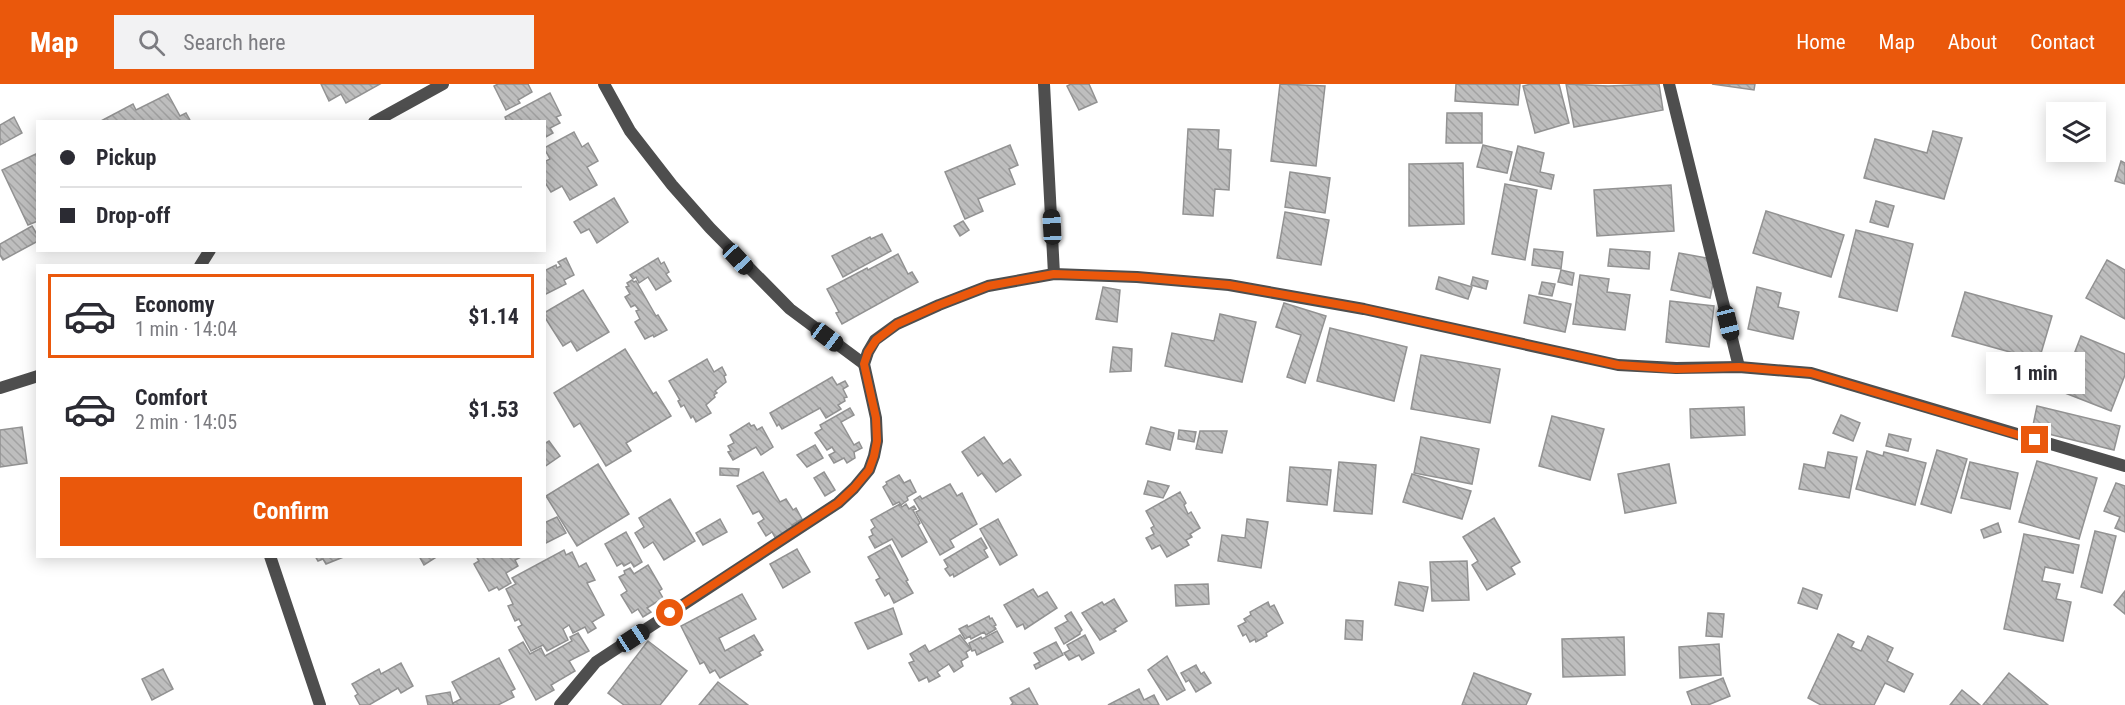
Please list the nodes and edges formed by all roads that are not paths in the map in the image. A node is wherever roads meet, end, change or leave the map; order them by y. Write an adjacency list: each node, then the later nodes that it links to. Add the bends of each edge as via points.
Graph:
1 (442, 84): 5 (street)
2 (603, 84): 7 (street, via 630,130 710,228 790,309)
3 (1044, 84): 6 (street)
4 (1669, 84): 8 (street)
5 (378, 120)
6 (1054, 274): 7 (street, via 988,286 897,324 876,340); 8 (street, via 1229,285 1364,309 1618,365 1676,369)
7 (864, 364): 14 (street, via 877,441 869,470 854,488 838,503 596,662)
8 (1739, 367): 11 (street, via 1811,373)
9 (36, 376): 10 (street)
10 (0, 388)
11 (2125, 466)
12 (271, 558): 13 (street)
13 (320, 705)
14 (560, 705)

